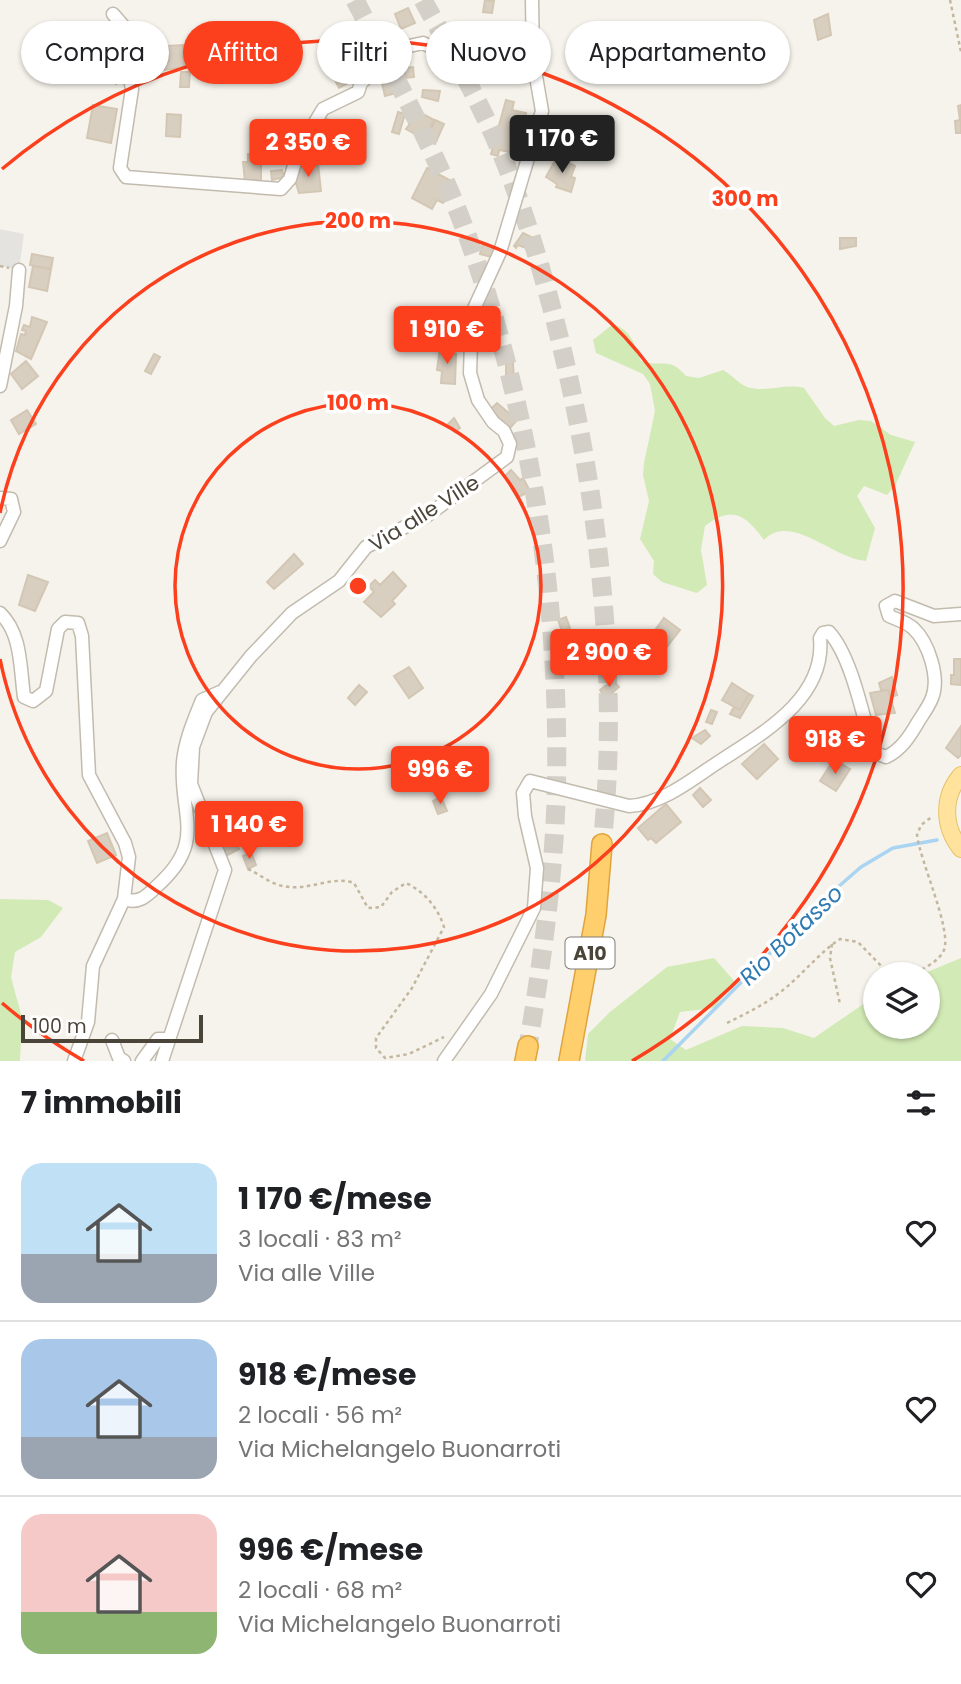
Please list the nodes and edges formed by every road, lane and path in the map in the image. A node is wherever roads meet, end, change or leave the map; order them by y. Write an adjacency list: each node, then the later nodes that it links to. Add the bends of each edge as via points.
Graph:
1 (532, 0): 4 (street, Via alle Ville)
2 (950, 0): 6 (path)
3 (113, 14): 5 (street, via 126,29 132,89 120,168 126,177 281,189 323,109 358,92 361,83 400,48)
4 (531, 21)
5 (426, 44)
6 (961, 52)
7 (538, 84): 14 (street, Via alle Ville, via 540,124 500,252 472,313 470,373 478,400 505,431 510,444 507,457 428,515 366,547 339,581 292,613)
8 (19, 270): 9 (street)
9 (0, 386)
10 (0, 498): 11 (street, via 11,499 14,512)
11 (0, 541)
12 (0, 613): 20 (street, via 10,623 17,643 24,697 33,701 46,691 58,629 65,622 78,622 89,775 127,850)
13 (961, 614): 26 (street, via 934,617 895,601 886,606 889,616 916,631 931,660 935,681 932,697 915,728 897,752 886,757 876,753 871,743 847,668 829,632 820,639 822,657 800,699 752,742 683,786 642,805 629,806 530,781 523,793 537,868 534,908 491,994)
14 (224, 690): 20 (street, via 202,700 189,733 183,760 188,835 183,852 164,880 144,898); 27 (street, Via alle Ville, via 206,712 193,747 191,783 225,870)
15 (961, 775): 16 (main road)
16 (946, 810): 18 (main road); 23 (path, via 927,819 917,835 945,930 945,950)
17 (602, 844): 34 (highway, A10, via 596,915)
18 (961, 849)
19 (248, 869): 26 (path, via 284,887 340,878 354,883 368,908 382,908 392,892 406,883 415,888 440,914 444,927 412,988 376,1038 376,1048 385,1058 402,1056)
20 (124, 899): 29 (street, via 93,965 88,1022)
21 (832, 944): 22 (path, via 840,939 858,942); 24 (path); 25 (path, via 784,990)
22 (877, 962)
23 (934, 962)
24 (840, 1003)
25 (727, 1023)
26 (466, 1027): 33 (street)
27 (169, 1039): 31 (street, via 158,1039); 32 (street, Via alle Ville)
28 (112, 1040): 30 (street)
29 (74, 1061)
30 (124, 1061)
31 (142, 1061)
32 (162, 1061)
33 (444, 1061)
34 (569, 1061)

